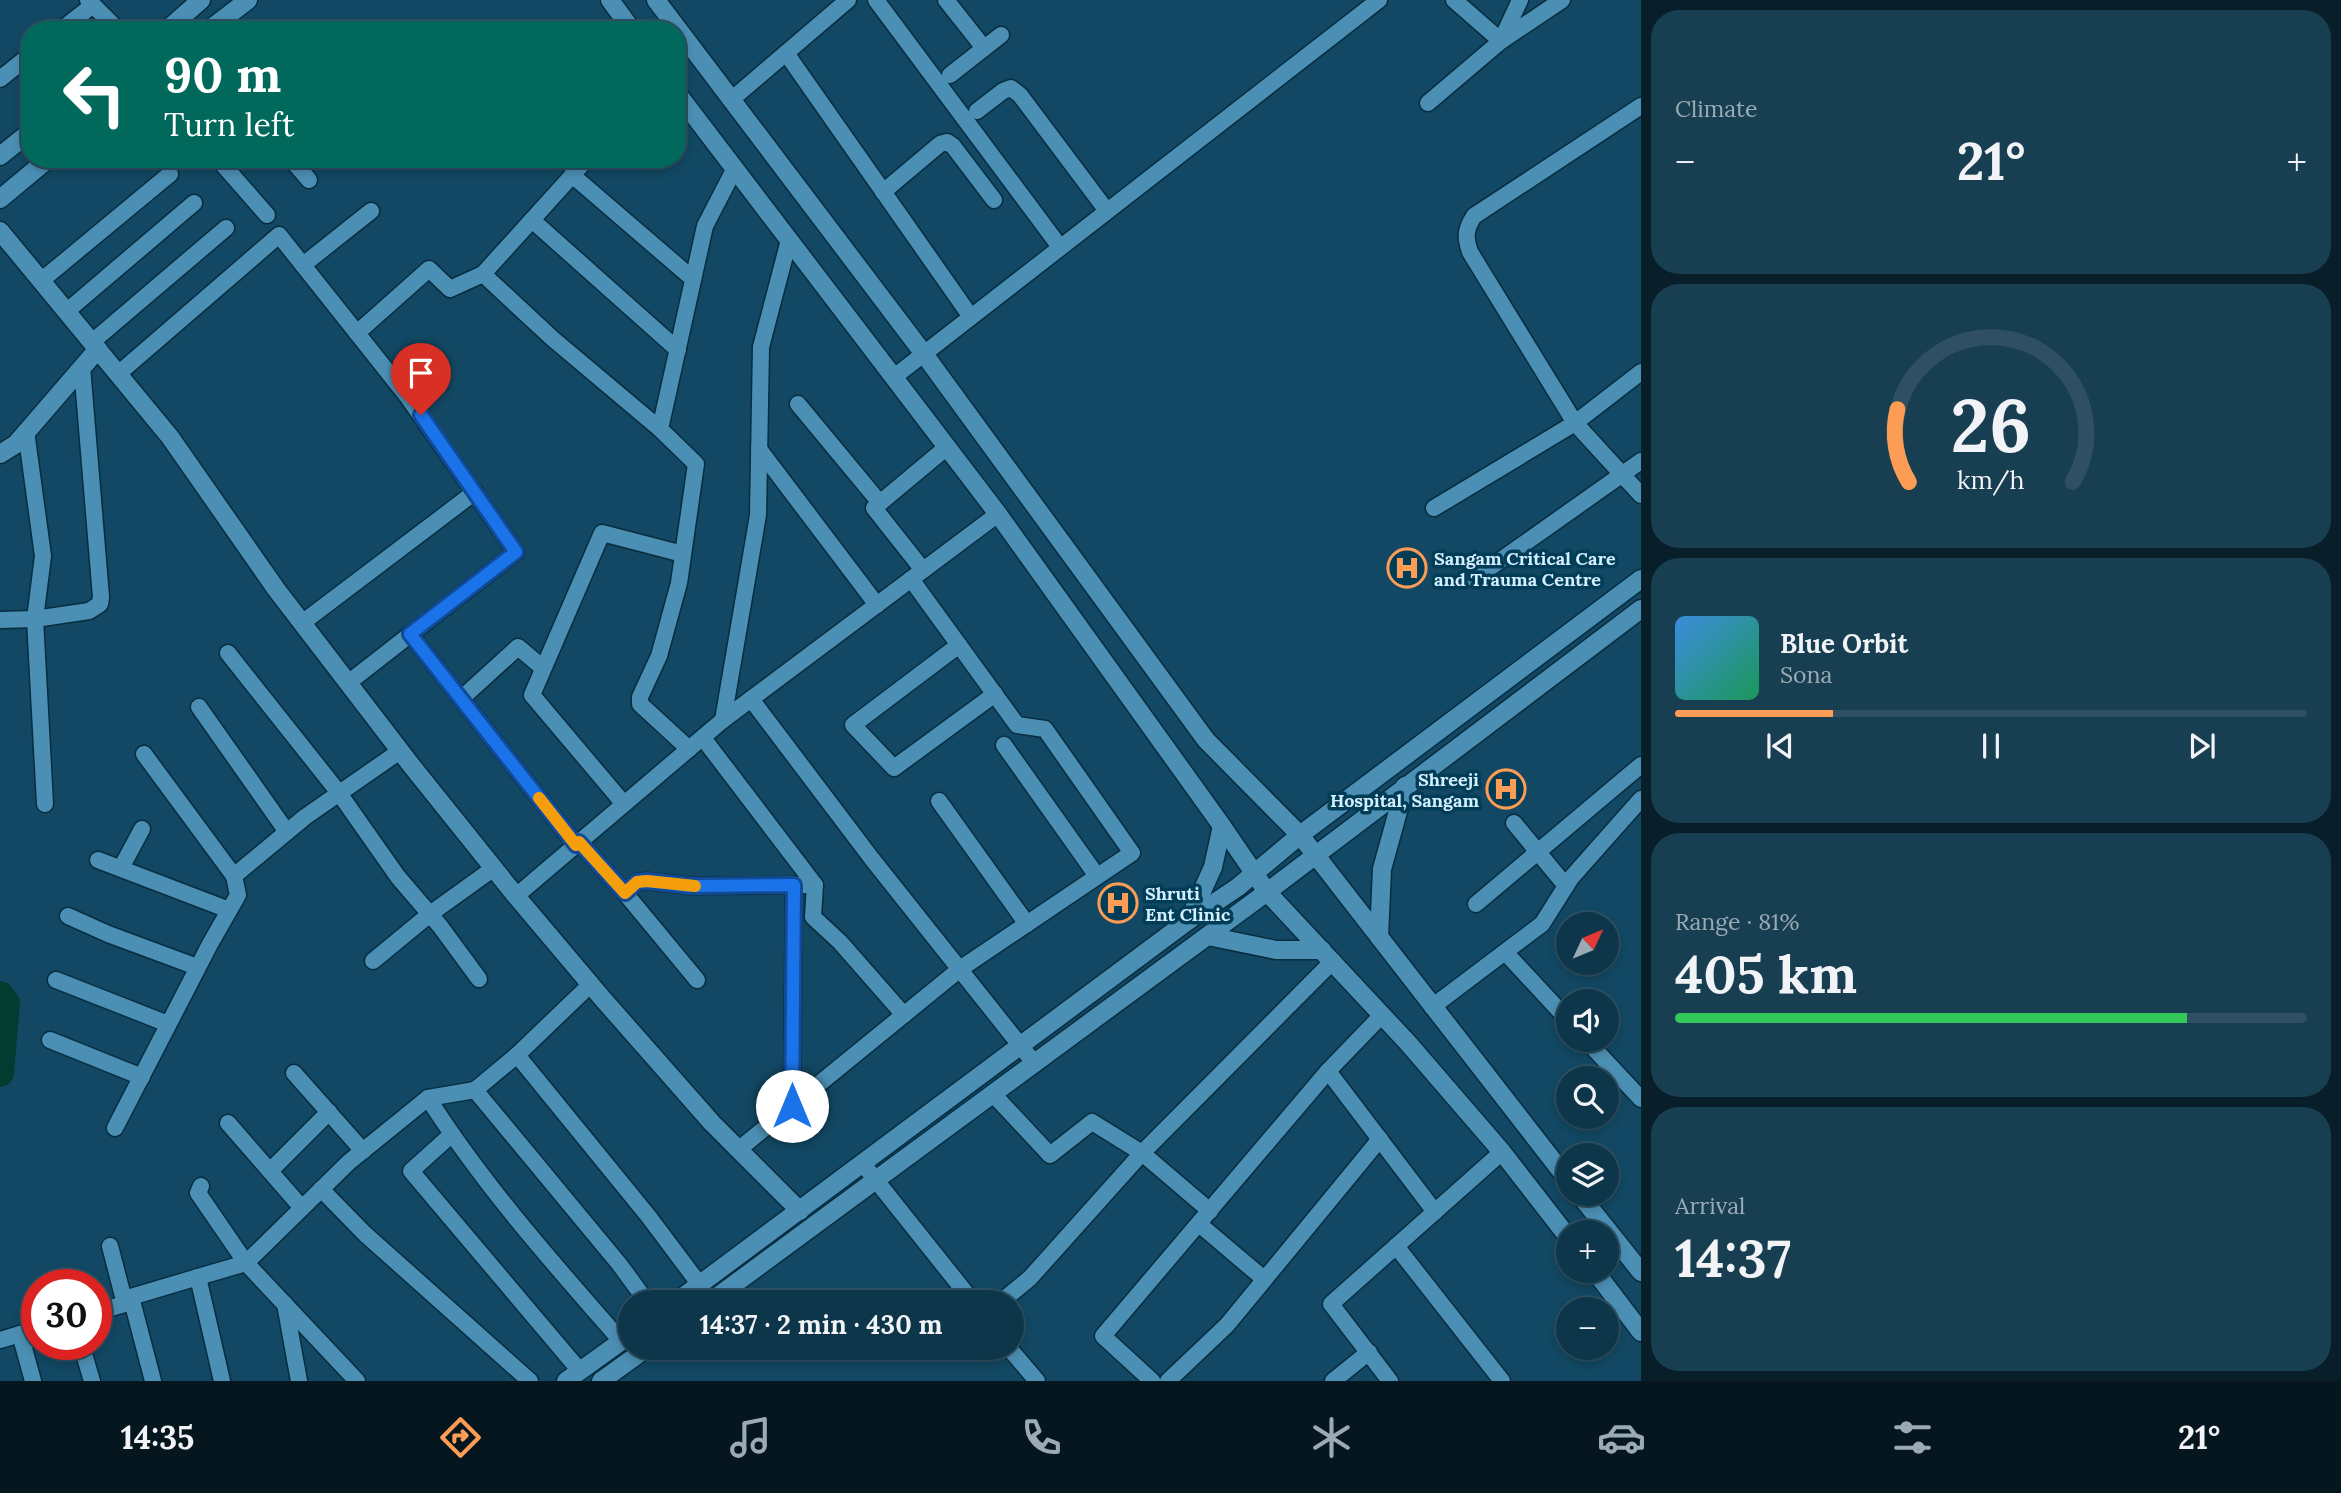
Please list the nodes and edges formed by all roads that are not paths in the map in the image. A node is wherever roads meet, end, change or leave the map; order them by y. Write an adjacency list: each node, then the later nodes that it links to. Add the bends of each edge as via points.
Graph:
1 (201, 0): 15 (street)
2 (248, 0): 16 (street)
3 (610, 0): 17 (street)
4 (656, 0): 18 (street)
5 (848, 0): 23 (street)
6 (876, 0): 53 (street)
7 (946, 0): 22 (street)
8 (1379, 0): 47 (street)
9 (1454, 0): 21 (street)
10 (1520, 0): 21 (street)
11 (1562, 0): 21 (street)
12 (90, 2): 13 (street); 14 (street)
13 (70, 21)
14 (109, 21)
15 (176, 21)
16 (221, 21)
17 (625, 21)
18 (672, 21)
19 (1001, 35): 22 (street)
20 (686, 40): 27 (street)
21 (1501, 41): 28 (street)
22 (984, 48): 25 (street)
23 (786, 53): 27 (street); 42 (street)
24 (21, 62): 26 (street)
25 (950, 75)
26 (0, 79)
27 (731, 100): 63 (street)
28 (1428, 103)
29 (686, 104): 38 (street)
30 (1641, 106): 69 (street, via 1474,216 1466,229 1470,252)
31 (977, 111): 47 (street, via 1011,88)
32 (21, 137): 33 (street)
33 (1, 150)
34 (37, 168): 43 (street)
35 (226, 168): 48 (street)
36 (299, 168): 41 (street)
37 (579, 168): 40 (street)
38 (735, 168): 52 (street); 56 (street, via 705,226)
39 (170, 174): 57 (street)
40 (572, 175): 49 (street); 56 (street)
41 (309, 180)
42 (883, 192): 44 (street, via 947,142); 59 (street)
43 (0, 199)
44 (994, 200)
45 (194, 203): 58 (street)
46 (371, 211): 54 (street)
47 (1107, 211): 53 (street)
48 (267, 215)
49 (532, 220): 55 (street); 62 (street)
50 (226, 228): 61 (street)
51 (0, 231): 57 (street)
52 (789, 240): 67 (street); 73 (street, via 761,348)
53 (1060, 247): 59 (street)
54 (303, 265): 60 (street); 66 (street, via 279,235)
55 (483, 274): 60 (street, via 450,289 429,270); 70 (street)
56 (693, 279): 62 (street)
57 (42, 280): 58 (street)
58 (67, 311): 61 (street)
59 (971, 317): 63 (street)
60 (357, 333): 77 (street)
61 (95, 345): 64 (street); 66 (street)
62 (678, 350): 70 (street)
63 (924, 354): 67 (street); 117 (street, via 1206,740)
64 (82, 367): 71 (street); 88 (street, via 100,604 89,611)
65 (1641, 372): 69 (street)
66 (118, 374): 90 (street, via 170,437)
67 (894, 377): 72 (street)
68 (798, 404): 79 (street)
69 (1575, 423): 76 (street); 80 (street)
70 (660, 429): 82 (street, via 696,464)
71 (26, 432): 74 (street); 88 (street, via 43,556)
72 (947, 447): 79 (street); 81 (street)
73 (759, 449): 86 (street); 100 (street, via 758,515)
74 (0, 454)
75 (1641, 461): 76 (street)
76 (1622, 475): 78 (street); 84 (street)
77 (475, 492): 90 (street); 91 (street, via 516,552)
78 (1641, 495)
79 (880, 503): 83 (street, via 874,508)
80 (1434, 508)
81 (998, 514): 83 (street); 114 (street)
82 (683, 554): 94 (street, via 602,533); 103 (street, via 659,656 640,704)
83 (917, 575): 86 (street); 92 (street)
84 (1474, 579)
85 (1641, 579): 117 (street)
86 (877, 605): 98 (street)
87 (1641, 608): 107 (street)
88 (35, 619): 89 (street); 111 (street)
89 (0, 620)
90 (302, 623): 95 (street)
91 (410, 634): 95 (street); 97 (street)
92 (959, 645): 96 (street); 96 (street, via 853,725 894,768)
93 (228, 653): 108 (street)
94 (543, 668): 97 (street, via 518,647); 112 (street, via 531,695)
95 (348, 683): 104 (street)
96 (995, 694): 126 (street, via 1017,725 1045,729 1132,853)
97 (462, 698): 118 (street)
98 (751, 699): 100 (street); 145 (street)
99 (199, 707): 116 (street)
100 (723, 720): 101 (street)
101 (703, 737): 103 (street); 128 (street)
102 (1004, 745): 126 (street)
103 (689, 749): 112 (street)
104 (400, 751): 108 (street); 123 (street)
105 (144, 754): 125 (street)
106 (1641, 765): 119 (street)
107 (1405, 786): 120 (street); 140 (street, via 1382,869)
108 (339, 793): 116 (street); 135 (street)
109 (1641, 799): 129 (street)
110 (939, 801): 138 (street)
111 (45, 804)
112 (624, 804): 118 (street)
113 (1514, 823): 119 (street)
114 (1222, 826): 124 (street); 137 (street, via 1213,867)
115 (142, 830): 122 (street)
116 (287, 832): 125 (street)
117 (1300, 835): 120 (street); 124 (street)
118 (578, 844): 131 (street); 132 (street)
119 (1538, 851): 129 (street); 133 (street)
120 (1315, 855): 130 (street); 140 (street)
121 (98, 860): 122 (street)
122 (121, 868): 134 (street)
123 (494, 868): 132 (street); 135 (street)
124 (1253, 873): 130 (street); 137 (street)
125 (234, 876): 134 (street, via 238,895)
126 (1097, 876): 138 (street)
127 (794, 885): 128 (street); 131 (street, via 691,886 647,881 637,882); 167 (street)
128 (815, 885): 152 (street, via 813,917)
129 (1566, 886): 141 (street, via 1542,924)
130 (1267, 892): 139 (street); 142 (street)
131 (625, 893): 148 (street)
132 (516, 895): 149 (street)
133 (1476, 904)
134 (229, 910): 144 (street)
135 (430, 914): 143 (street); 146 (street)
136 (68, 916): 144 (street)
137 (1189, 920): 156 (street)
138 (1027, 924): 145 (street)
139 (1208, 936): 142 (street); 159 (street)
140 (1378, 937): 150 (street)
141 (1505, 952): 150 (street); 151 (street)
142 (1327, 956): 153 (street); 175 (street)
143 (373, 961)
144 (197, 967): 154 (street)
145 (960, 969): 152 (street); 156 (street)
146 (480, 979)
147 (56, 980): 154 (street)
148 (697, 980)
149 (591, 985): 158 (street); 173 (street)
150 (1432, 1007): 178 (street)
151 (1556, 1007)
152 (904, 1015): 167 (street)
153 (1382, 1016): 160 (street); 176 (street)
154 (169, 1024): 162 (street)
155 (51, 1040): 162 (street)
156 (1020, 1046): 159 (street); 177 (street)
157 (1597, 1052): 166 (street)
158 (517, 1055): 163 (street); 196 (street)
159 (1035, 1064): 164 (street)
160 (1328, 1071): 172 (street); 187 (street)
161 (294, 1073): 168 (street)
162 (142, 1077): 170 (street)
163 (475, 1090): 165 (street); 197 (street)
164 (994, 1095): 175 (street, via 1050,1155 1092,1122); 180 (street)
165 (428, 1098): 171 (street); 174 (street)
166 (1641, 1099)
167 (792, 1106): 173 (street)
168 (328, 1112): 174 (street); 179 (street)
169 (228, 1123): 179 (street)
170 (115, 1128)
171 (452, 1135): 205 (street, via 546,1255); 214 (street, via 411,1171)
172 (1380, 1139): 186 (street); 194 (street)
173 (738, 1150): 185 (street)
174 (363, 1151): 182 (street)
175 (1142, 1153): 187 (street); 201 (street)
176 (1502, 1153): 186 (street); 188 (street)
177 (863, 1164): 180 (street); 185 (street)
178 (1556, 1165)
179 (270, 1171): 184 (street)
180 (876, 1182): 199 (street); 200 (street)
181 (201, 1186): 191 (street, via 198,1194)
182 (321, 1189): 184 (street); 221 (street)
183 (1589, 1206): 192 (street)
184 (302, 1208): 191 (street)
185 (800, 1211): 196 (street)
186 (1435, 1212): 190 (street)
187 (1204, 1217): 194 (street); 224 (street, via 1103,1336)
188 (1556, 1222)
189 (110, 1246): 202 (street)
190 (1396, 1246): 210 (street, via 1331,1304); 228 (street)
191 (246, 1264): 193 (street); 203 (street)
192 (1641, 1272)
193 (198, 1277): 202 (street, via 131,1297); 218 (street)
194 (1264, 1279): 225 (street, via 1227,1325)
195 (1604, 1283): 206 (street)
196 (700, 1284): 198 (street)
197 (639, 1290)
198 (692, 1290)
199 (727, 1290)
200 (963, 1290)
201 (1016, 1290)
202 (129, 1303): 204 (street); 217 (street)
203 (285, 1304): 219 (street); 220 (street)
204 (112, 1308)
205 (618, 1330)
206 (1641, 1332)
207 (20, 1334): 208 (street); 215 (street)
208 (0, 1340)
209 (618, 1344): 214 (street)
210 (1368, 1352): 226 (street); 227 (street)
211 (86, 1360): 216 (street)
212 (630, 1360): 222 (street)
213 (1020, 1360): 223 (street)
214 (573, 1376)
215 (33, 1381)
216 (92, 1381)
217 (153, 1381)
218 (222, 1381)
219 (299, 1381)
220 (357, 1381)
221 (530, 1381)
222 (601, 1381)
223 (1037, 1381)
224 (1152, 1381)
225 (1168, 1381)
226 (1333, 1381)
227 (1390, 1381)
228 (1503, 1381)

